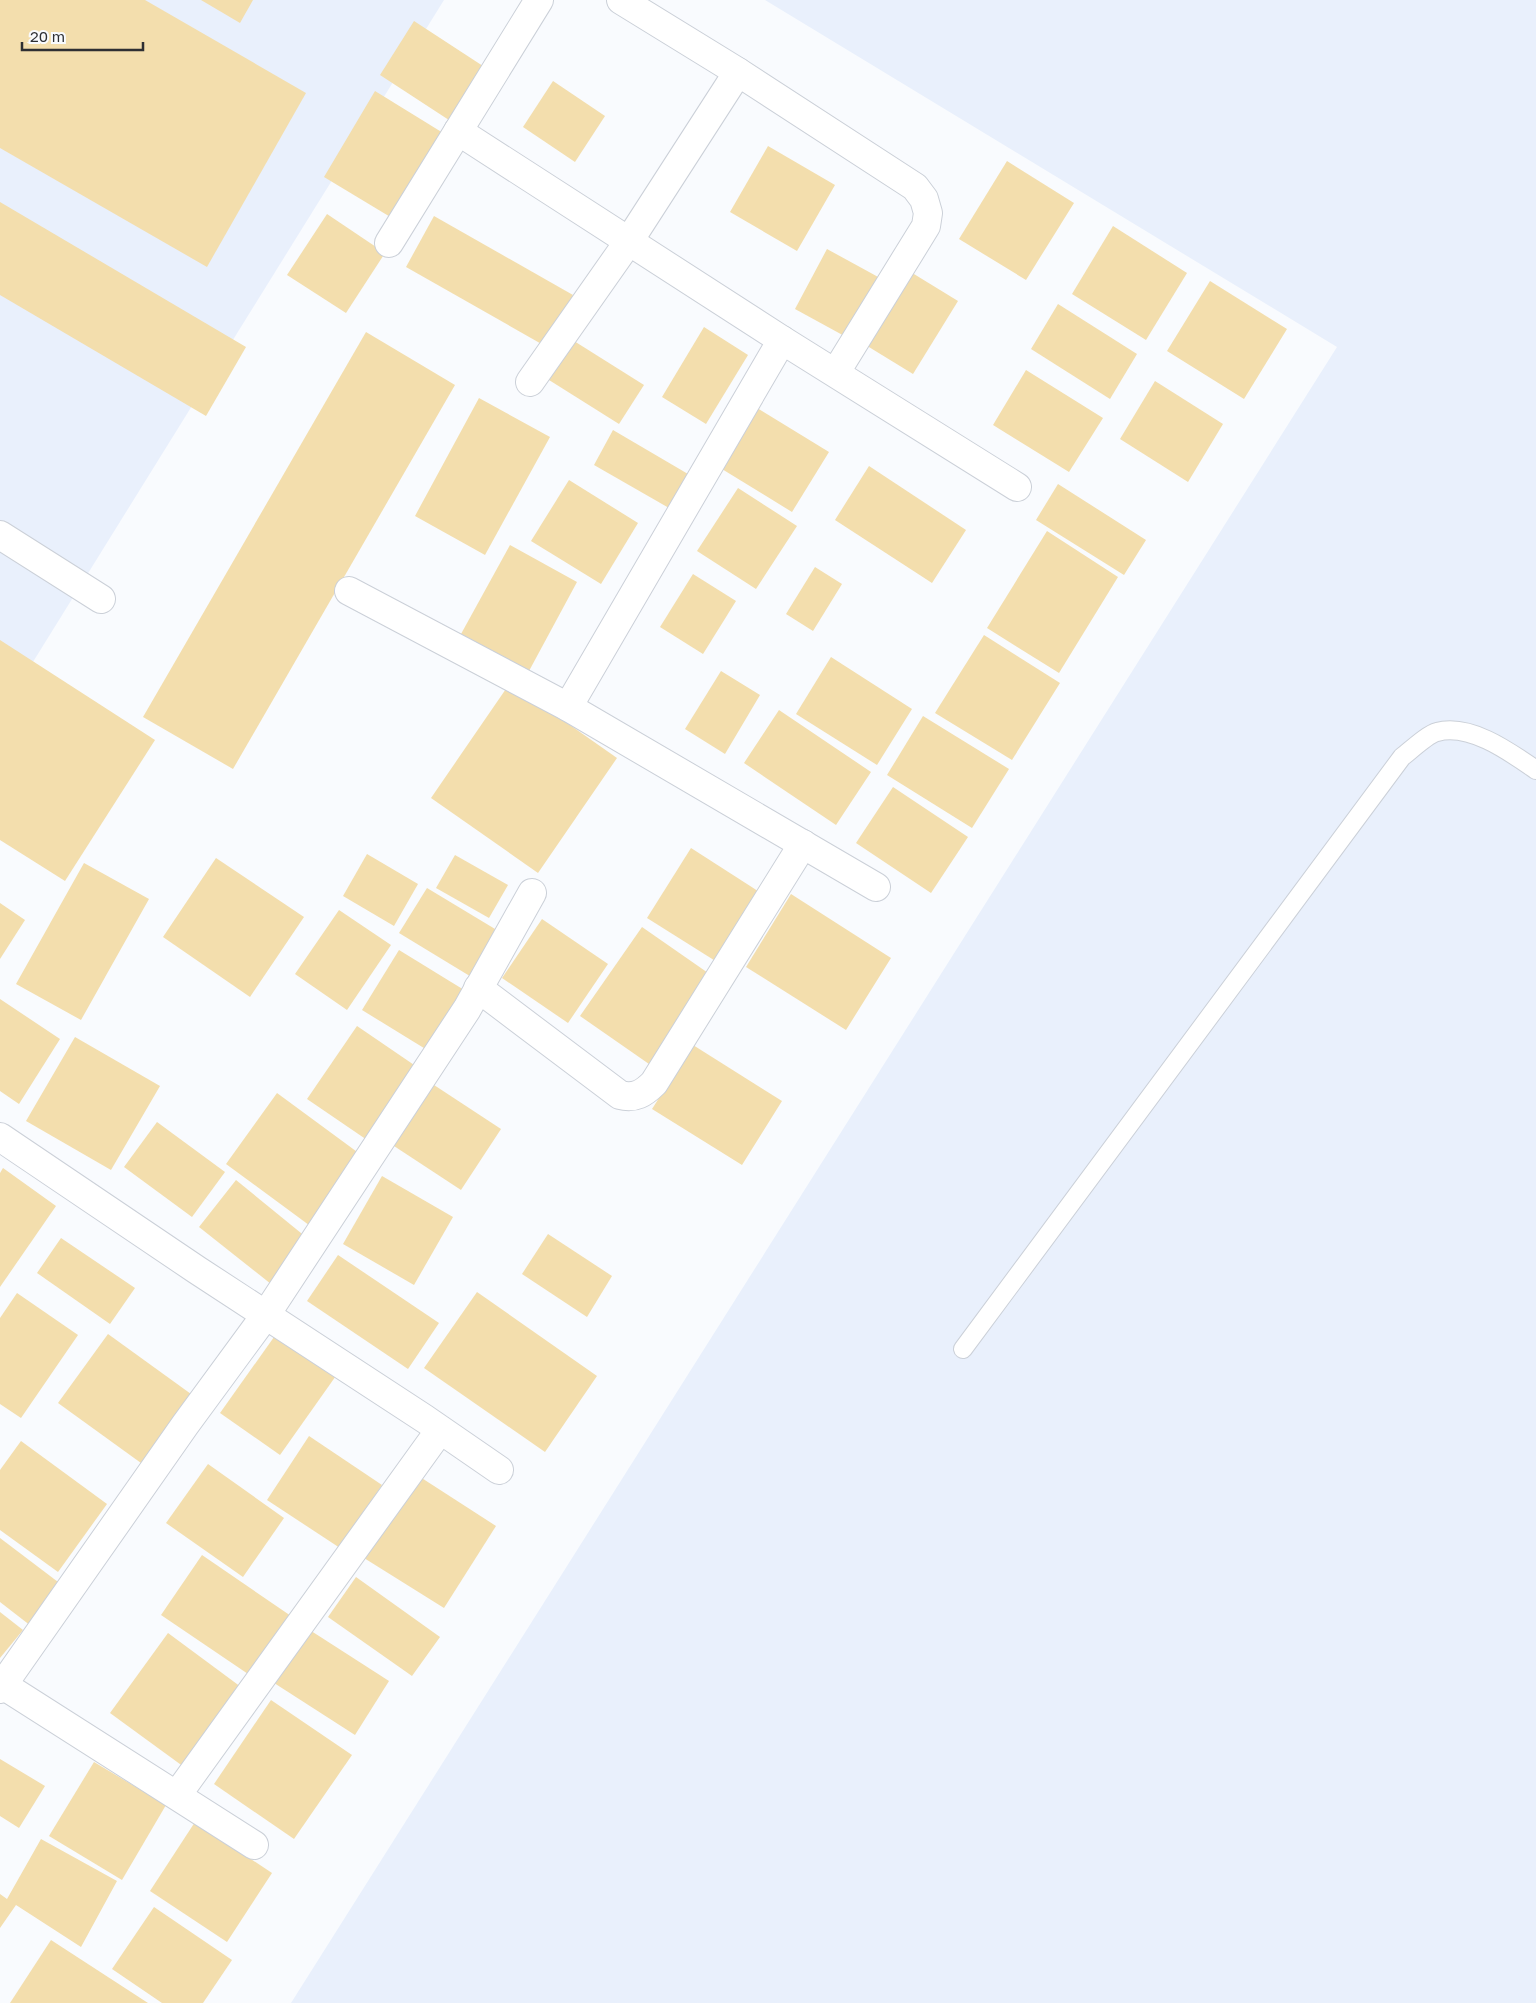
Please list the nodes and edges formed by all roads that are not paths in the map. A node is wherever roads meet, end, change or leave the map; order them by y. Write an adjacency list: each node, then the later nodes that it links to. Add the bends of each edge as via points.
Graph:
1 (539, 0): 4 (street)
2 (621, 0): 3 (street)
3 (738, 72): 5 (street); 8 (street, via 915,188 924,199 928,213 926,226)
4 (458, 131): 5 (street); 6 (street)
5 (629, 241): 7 (street); 9 (street)
6 (389, 243)
7 (782, 340): 8 (street); 14 (street)
8 (836, 372): 10 (street)
9 (530, 382)
10 (1018, 486)
11 (0, 535): 13 (street)
12 (349, 591): 14 (street)
13 (101, 599)
14 (568, 707): 16 (street)
15 (1536, 770): 22 (lane, via 1501,746 1462,731 1436,732 1402,757)
16 (803, 844): 17 (street); 19 (street, via 654,1083 645,1092 627,1097 620,1095)
17 (876, 887)
18 (532, 893): 19 (street)
19 (478, 988): 21 (street)
20 (0, 1137): 21 (street)
21 (265, 1316): 23 (street); 25 (street)
22 (963, 1349)
23 (440, 1430): 24 (street); 26 (street)
24 (498, 1470)
25 (2, 1687): 26 (street)
26 (177, 1795): 27 (street)
27 (254, 1845)

